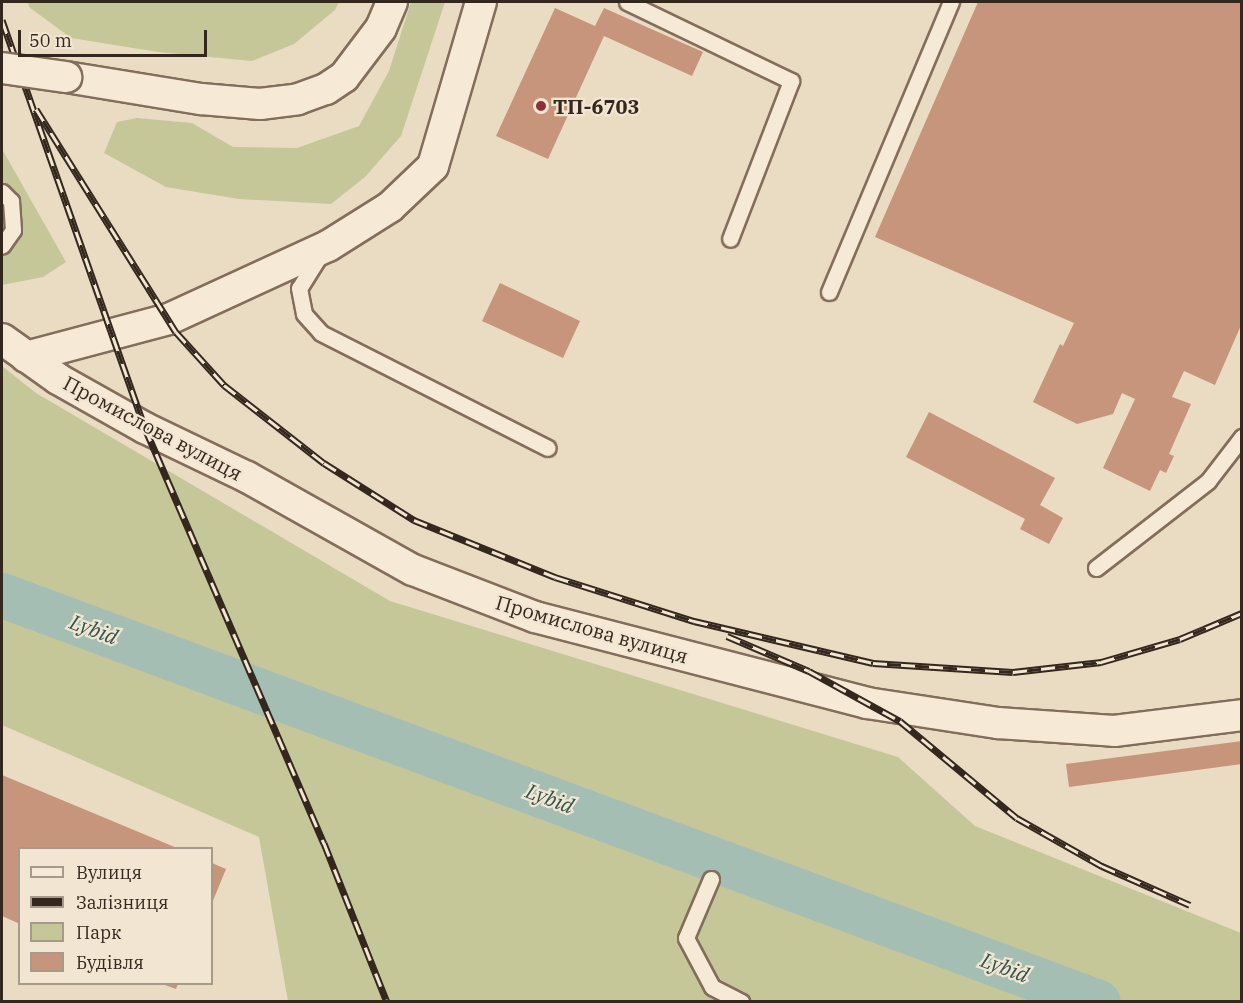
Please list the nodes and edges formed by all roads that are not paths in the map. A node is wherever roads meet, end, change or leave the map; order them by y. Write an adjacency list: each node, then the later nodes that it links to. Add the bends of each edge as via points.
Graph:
1 (392, 2): 5 (street, bridge, via 381,28 345,77 298,99 260,104 201,99)
2 (481, 2): 9 (street, via 433,166 390,207)
3 (627, 2): 7 (lane, via 790,81)
4 (951, 2): 10 (lane)
5 (2, 68)
6 (2, 192): 8 (lane, via 11,201 13,230)
7 (730, 239)
8 (2, 246)
9 (328, 246): 12 (street, via 169,319); 14 (lane, via 312,263 299,288 304,314 321,333)
10 (829, 292)
11 (2, 339): 12 (street, Промислова вулиця)
12 (26, 357): 16 (street, Промислова вулиця, via 145,428 247,477 413,570 535,617 867,703 998,723 1114,731)
13 (1242, 437): 15 (lane, via 1208,481)
14 (548, 448)
15 (1096, 568)
16 (1242, 715)
17 (711, 879): 18 (lane, via 686,938 712,987)
18 (741, 1002)

